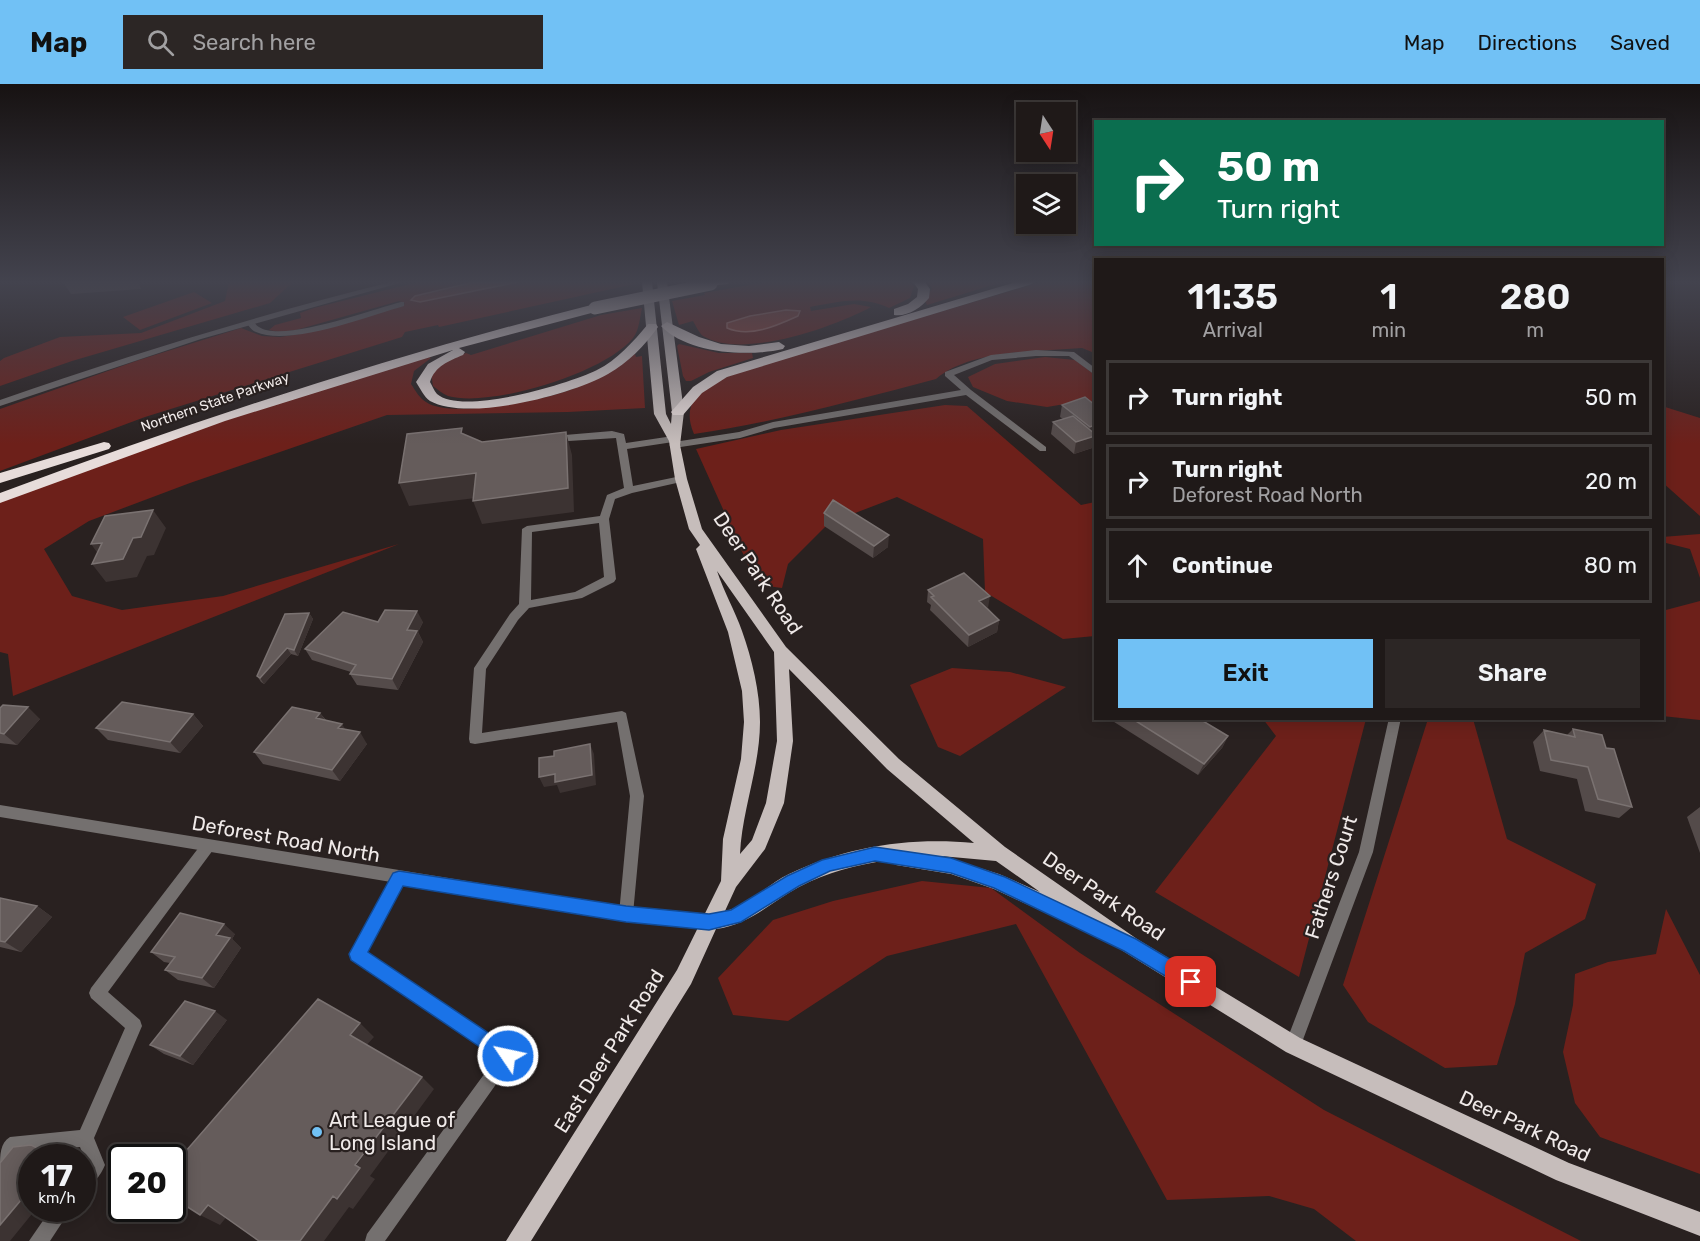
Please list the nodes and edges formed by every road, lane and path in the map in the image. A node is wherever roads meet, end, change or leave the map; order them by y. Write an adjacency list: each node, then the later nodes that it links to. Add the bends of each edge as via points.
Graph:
1 (180, 336): 14 (street)
2 (204, 336): 15 (street)
3 (446, 336): 19 (highway, Northern State Parkway, via 347,364)
4 (481, 336): 26 (highway, Northern State Parkway, via 188,428)
5 (505, 336): 6 (highway, via 447,357 427,373 424,388 439,401 462,405 554,392 614,365)
6 (645, 336)
7 (653, 336): 18 (main road, Deer Park Road, via 660,414)
8 (668, 336): 16 (main road, Deer Park Road)
9 (685, 336): 10 (highway, via 718,348 744,350 776,347)
10 (813, 336)
11 (848, 336): 16 (highway, via 722,374 691,395)
12 (1094, 371): 13 (street, via 1071,354 991,358 948,374)
13 (968, 392): 18 (street, via 773,425 740,435); 21 (street)
14 (0, 395)
15 (0, 403)
16 (678, 412): 18 (main road, Deer Park Road)
17 (545, 440): 20 (street, via 612,434 621,436)
18 (674, 442): 20 (street); 23 (main road, Deer Park Road)
19 (104, 446): 22 (highway); 24 (highway, Northern State Parkway)
20 (622, 447): 25 (street)
21 (1043, 449)
22 (0, 478)
23 (681, 479): 25 (street); 28 (main road, Deer Park Road)
24 (0, 485)
25 (628, 489): 27 (street, via 611,497)
26 (0, 498)
27 (604, 519): 29 (street, via 610,579 578,595); 29 (street, via 526,529)
28 (696, 529): 30 (main road, Deer Park Road); 37 (main road, East Deer Park Road, via 735,632 750,691 752,722 732,839)
29 (525, 605): 38 (street, via 480,668 475,739 622,716 638,796)
30 (781, 651): 34 (main road, Deer Park Road, via 893,764); 37 (main road, East Deer Park Road, via 785,741 775,803 759,844)
31 (1395, 720): 41 (street, Fathers Court, via 1366,852)
32 (0, 811): 33 (street, Deforest Road North)
33 (208, 846): 36 (street, Deforest Road North); 42 (street, via 98,993 134,1026)
34 (999, 853): 35 (main road, via 921,849); 40 (main road, Deer Park Road)
35 (875, 854): 39 (main road, via 828,865 793,881 735,917); 40 (main road, via 951,866 999,882)
36 (399, 878): 38 (street, Deforest Road North); 48 (street, via 357,954 508,1056)
37 (730, 881): 39 (main road, East Deer Park Road)
38 (626, 914): 39 (street, Deforest Road North)
39 (709, 922): 49 (main road, East Deer Park Road, via 684,977)
40 (1130, 945): 41 (main road, Deer Park Road)
41 (1293, 1045): 46 (main road, Deer Park Road, via 1564,1172)
42 (84, 1138): 43 (street); 44 (street, via 10,1146)
43 (87, 1144)
44 (0, 1159)
45 (52, 1222): 47 (street)
46 (1700, 1224)
47 (38, 1241)
48 (374, 1241)
49 (518, 1241)

